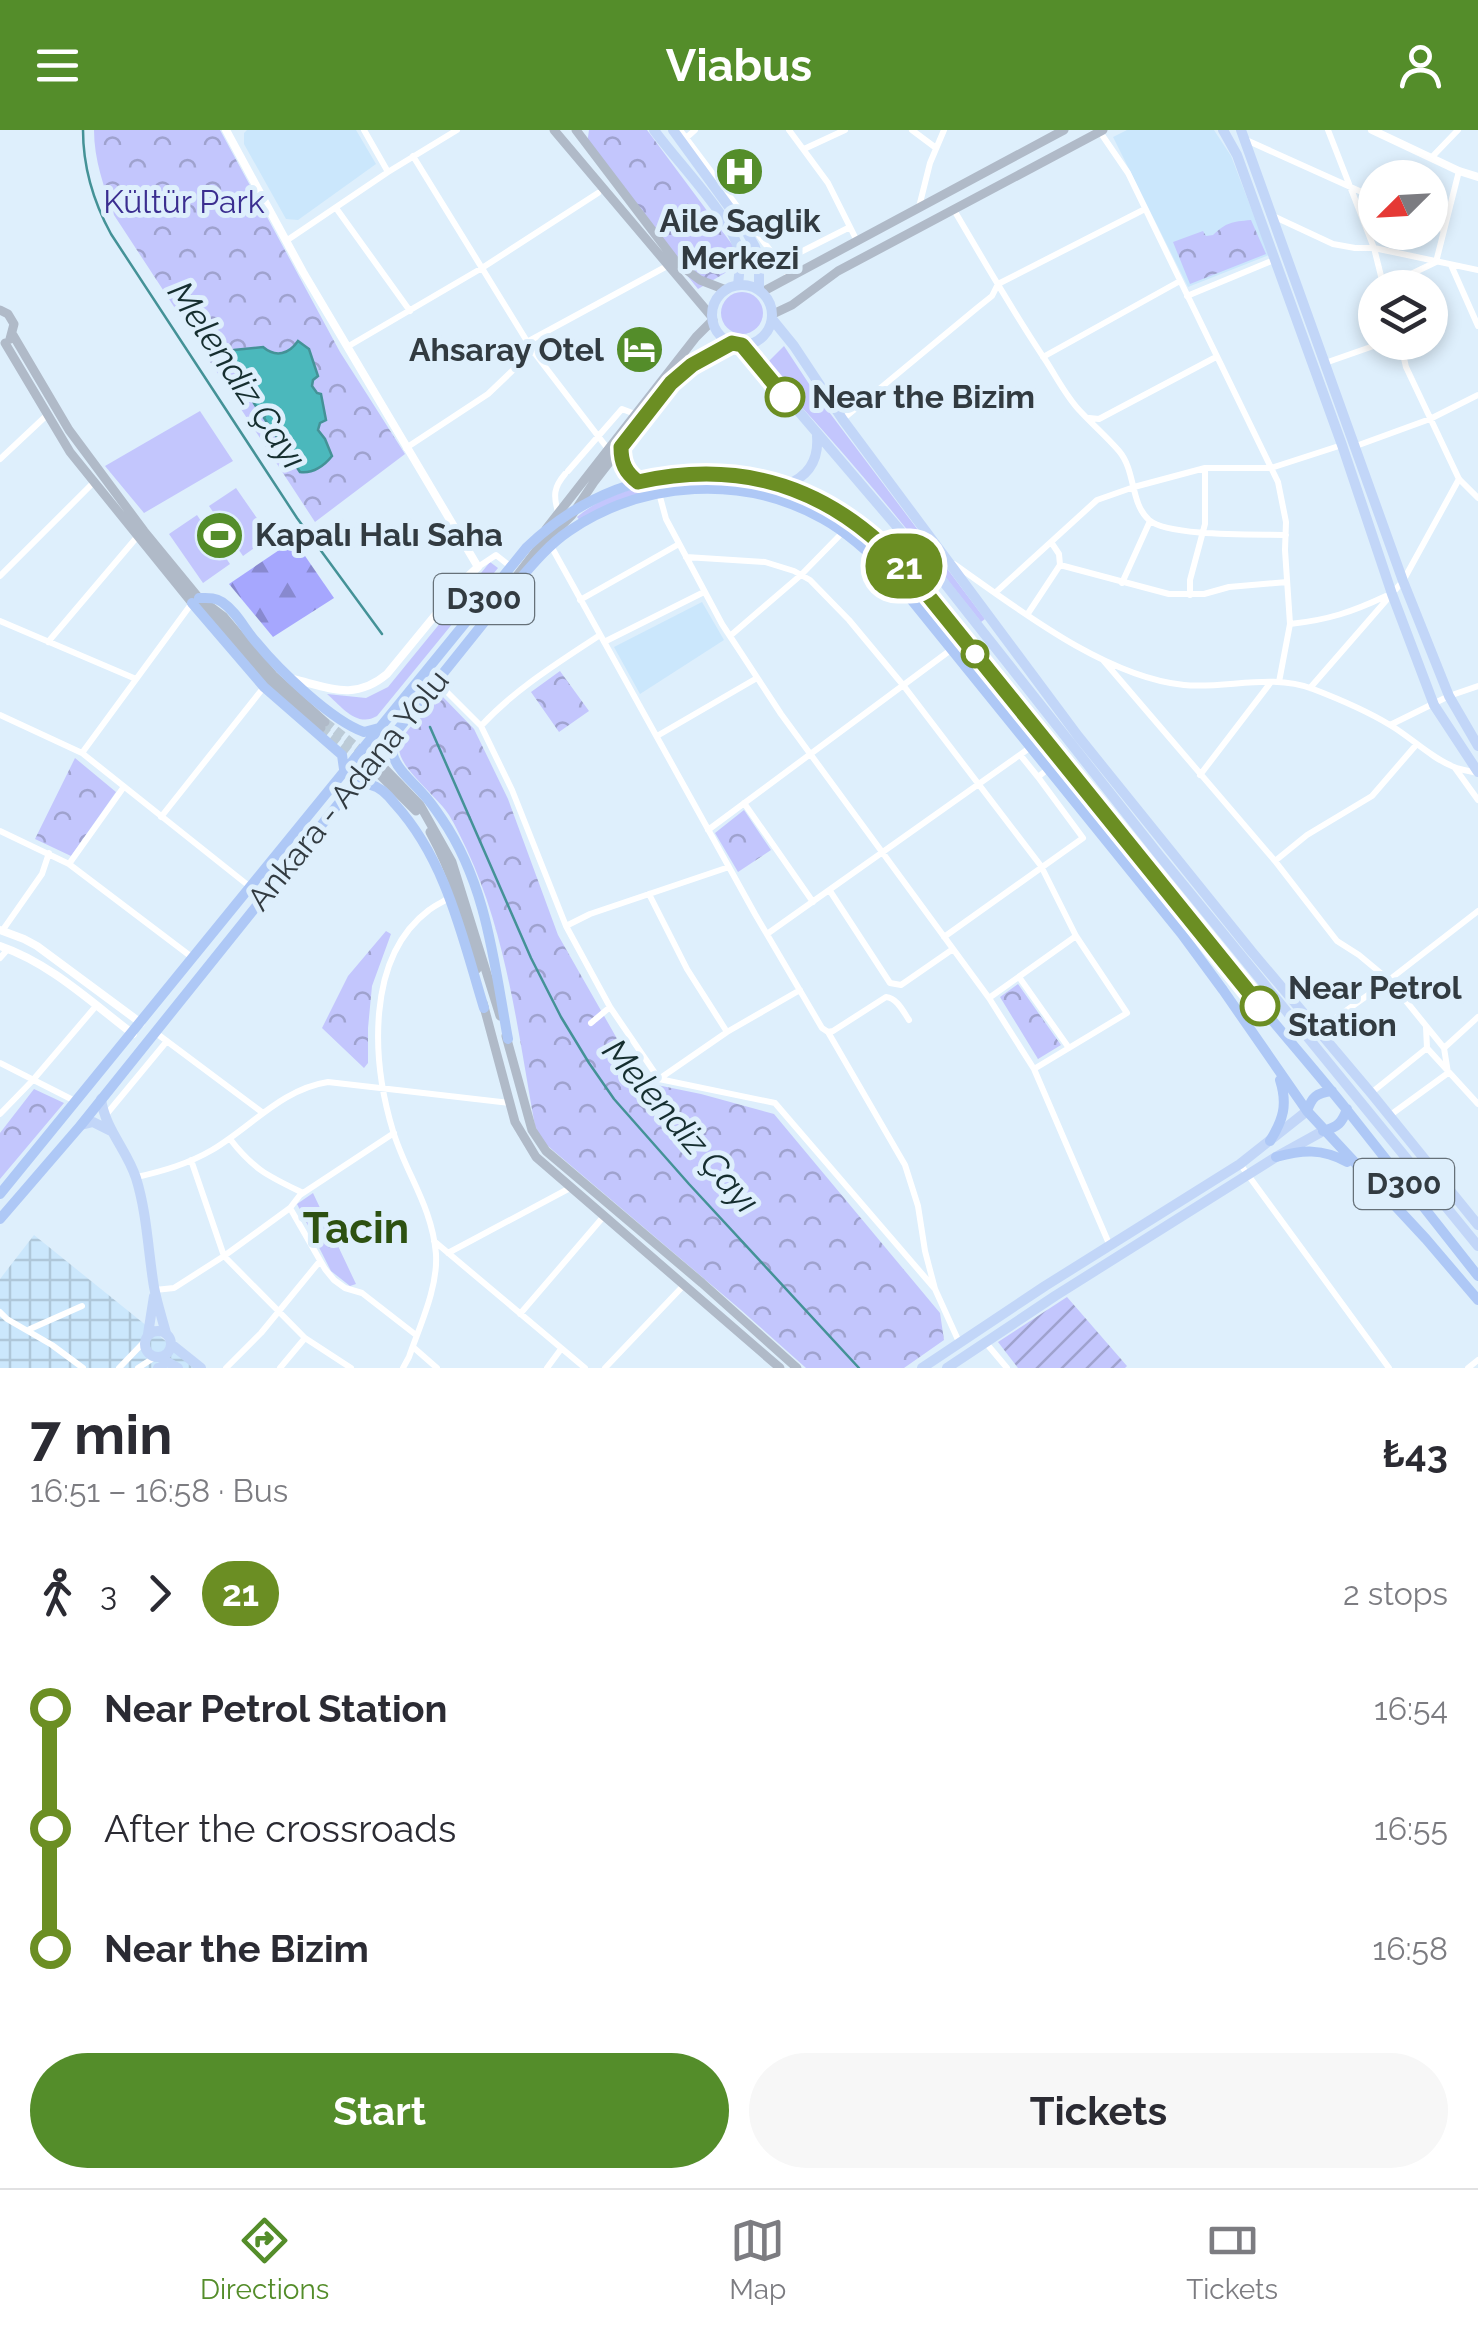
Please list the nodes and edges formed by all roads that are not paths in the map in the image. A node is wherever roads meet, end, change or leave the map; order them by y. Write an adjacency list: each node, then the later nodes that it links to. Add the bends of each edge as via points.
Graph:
1 (364, 130): 26 (street)
2 (456, 130): 23 (street)
3 (554, 130): 47 (main road)
4 (576, 130): 56 (main road, via 678,263)
5 (654, 130): 55 (main road, via 737,242)
6 (676, 130): 20 (street); 57 (main road, via 750,238)
7 (695, 130): 20 (street)
8 (789, 130): 22 (street)
9 (845, 130): 22 (street)
10 (912, 130): 21 (street)
11 (944, 130): 21 (street)
12 (1064, 130): 32 (main road)
13 (1223, 130): 44 (main road)
14 (1328, 130): 28 (street)
15 (1372, 130): 24 (street)
16 (1458, 130): 24 (street)
17 (228, 131): 39 (street)
18 (1102, 131): 34 (street); 35 (main road)
19 (1243, 134): 28 (street); 36 (main road)
20 (686, 138): 45 (street)
21 (936, 148): 32 (street)
22 (804, 149): 38 (street)
23 (413, 156): 26 (street); 49 (street)
24 (1432, 157): 25 (street)
25 (1459, 171): 27 (street); 37 (street)
26 (388, 172): 31 (street)
27 (1478, 177)
28 (1349, 186): 29 (street); 33 (street)
29 (1358, 190)
30 (598, 193): 49 (street)
31 (336, 208): 39 (street); 60 (street)
32 (919, 208): 40 (main road)
33 (1358, 208)
34 (1145, 209): 53 (street); 54 (street)
35 (954, 210): 54 (street); 61 (main road, via 838,271)
36 (1270, 214): 41 (street); 74 (main road)
37 (1448, 214)
38 (850, 227): 40 (street); 45 (street)
39 (286, 241): 68 (street)
40 (857, 241): 52 (main road)
41 (1358, 248)
42 (1383, 250): 46 (street)
43 (1439, 250): 46 (street)
44 (1275, 260): 58 (street); 83 (main road)
45 (780, 262): 52 (street)
46 (1436, 262): 48 (street); 50 (street)
47 (668, 265): 62 (main road); 65 (street)
48 (1451, 266): 51 (street); 63 (street)
49 (482, 268): 60 (street); 65 (street)
50 (1419, 270)
51 (1478, 270)
52 (790, 277): 57 (main road)
53 (1180, 281): 58 (street); 71 (street)
54 (998, 284): 71 (street); 80 (street, via 992,296)
55 (738, 285): 56 (main road); 57 (main road)
56 (726, 290): 62 (main road)
57 (761, 291): 61 (main road)
58 (1187, 296): 72 (street)
59 (1, 308): 64 (main road, via 12,318)
60 (410, 311): 68 (street)
61 (773, 317): 67 (main road, via 760,340); 80 (main road)
62 (712, 319): 67 (main road); 76 (main road)
63 (1478, 326)
64 (13, 334): 66 (main road); 125 (main road, via 69,430)
65 (527, 342): 69 (street)
66 (2, 344): 77 (main road)
67 (737, 344): 81 (main road); 85 (main road, via 671,383)
68 (346, 347): 86 (street)
69 (532, 351): 82 (street); 86 (street, via 488,394)
70 (1358, 351): 74 (street)
71 (1043, 357): 78 (street)
72 (1216, 357): 78 (street); 90 (street)
73 (1404, 360): 79 (street)
74 (1325, 363): 84 (main road)
75 (1478, 395): 79 (street)
76 (635, 414): 82 (street, via 622,409); 87 (main road)
77 (47, 415): 88 (street); 92 (main road)
78 (1088, 418): 95 (street, via 1119,450)
79 (1430, 419): 84 (street); 91 (street)
80 (842, 420): 110 (main road)
81 (817, 435): 94 (main road, via 814,462); 227 (main road, via 934,570)
82 (598, 436): 87 (street); 99 (street, via 555,486)
83 (1342, 444): 90 (street); 121 (main road)
84 (1356, 446): 116 (main road)
85 (621, 447): 93 (street, via 623,464); 98 (main road)
86 (406, 448): 112 (street)
87 (608, 449): 99 (main road)
88 (0, 458)
89 (1205, 468): 90 (street); 95 (street); 102 (street)
90 (1271, 468): 104 (street)
91 (1459, 479): 97 (street); 116 (street)
92 (93, 482): 105 (main road); 115 (street)
93 (638, 482): 94 (highway, Ankara - Adana Yolu / D300, via 719,474); 98 (highway, Ankara - Adana Yolu / D300)
94 (784, 486): 224 (highway, Ankara - Adana Yolu / D300, via 852,519 904,566)
95 (1134, 487): 100 (street); 106 (street, via 1098,500)
96 (659, 493): 101 (highway, Ankara - Adana Yolu / D300, via 750,492 805,510); 107 (street); 108 (highway, Ankara - Adana Yolu / D300, via 598,513)
97 (1478, 498)
98 (577, 508): 103 (highway, Ankara - Adana Yolu / D300); 123 (main road)
99 (558, 512): 103 (main road)
100 (1150, 521): 102 (street); 118 (street)
101 (843, 532): 114 (street); 132 (highway, Ankara - Adana Yolu / D300, via 878,560)
102 (1204, 532): 104 (street); 122 (street)
103 (542, 533): 113 (highway, Ankara - Adana Yolu / D300)
104 (1286, 535): 117 (street)
105 (137, 537): 125 (main road); 131 (street)
106 (1051, 542): 111 (street); 120 (street)
107 (679, 544): 109 (street); 124 (street)
108 (550, 546): 123 (highway, Ankara - Adana Yolu / D300); 124 (street)
109 (686, 557): 114 (street, via 765,562); 119 (street)
110 (945, 557): 120 (street); 207 (main road, via 1078,736)
111 (1060, 565): 118 (street); 126 (street)
112 (478, 567): 113 (street, via 496,555); 136 (street, via 374,684 346,690)
113 (510, 567): 150 (highway, Ankara - Adana Yolu / D300)
114 (801, 575): 129 (street); 139 (street, via 850,620)
115 (0, 576)
116 (1403, 581): 121 (street); 143 (main road)
117 (1287, 582): 122 (street); 128 (street)
118 (1122, 583): 122 (street)
119 (704, 592): 129 (street); 130 (street)
120 (995, 592): 126 (street)
121 (1392, 594): 128 (street, via 1346,614); 142 (street); 144 (main road)
122 (1190, 595)
123 (505, 596): 137 (highway, Ankara - Adana Yolu / D300)
124 (580, 600): 130 (street)
125 (196, 601): 135 (street); 136 (highway, via 220,601); 141 (highway); 147 (main road, via 223,616)
126 (1027, 615): 133 (street)
127 (0, 621): 131 (street)
128 (1290, 624): 138 (street)
129 (730, 636): 134 (street)
130 (602, 639): 149 (street, via 545,671); 152 (street)
131 (48, 642): 135 (street)
132 (952, 649): 139 (street); 156 (highway, Ankara - Adana Yolu / D300)
133 (1102, 660): 138 (street, via 1185,685); 164 (street)
134 (757, 678): 152 (street); 158 (street)
135 (136, 679): 157 (street)
136 (292, 679): 146 (highway)
137 (436, 681): 149 (street); 151 (highway, Ankara - Adana Yolu / D300)
138 (1275, 682): 142 (street); 164 (street)
139 (903, 685): 158 (street); 166 (street)
140 (1478, 686): 143 (street)
141 (264, 687): 153 (highway); 171 (street)
142 (1310, 688): 148 (street)
143 (1449, 696): 144 (street); 155 (main road)
144 (1434, 705): 148 (street); 163 (main road)
145 (0, 715): 157 (street)
146 (342, 721): 150 (highway, via 364,732); 153 (highway, via 338,738)
147 (323, 725)
148 (1390, 725): 154 (street)
149 (481, 726): 186 (street)
150 (380, 728): 162 (highway, Ankara - Adana Yolu / D300)
151 (392, 736): 168 (highway, Ankara - Adana Yolu / D300); 212 (highway, via 398,768 443,821 475,884)
152 (657, 736): 172 (street)
153 (326, 741): 162 (highway, via 342,755)
154 (1416, 744): 160 (street); 176 (street, via 1366,802)
155 (1478, 746)
156 (1032, 747): 159 (street); 161 (highway, Ankara - Adana Yolu / D300)
157 (82, 753): 167 (street)
158 (810, 753): 170 (street); 175 (street)
159 (1021, 756): 165 (street); 166 (street)
160 (1454, 767): 163 (street); 169 (street)
161 (1049, 768): 165 (street); 219 (highway, Ankara - Adana Yolu / D300, via 1181,933)
162 (344, 771): 180 (highway, Ankara - Adana Yolu / D300)
163 (1478, 772)
164 (1200, 775): 176 (street)
165 (1038, 777): 178 (street, via 1083,838)
166 (979, 783): 175 (street); 178 (street)
167 (124, 788): 171 (street); 177 (street)
168 (348, 790): 183 (highway, via 372,785 386,794 424,840); 208 (highway, Ankara - Adana Yolu / D300)
169 (1478, 800)
170 (744, 803): 172 (street); 184 (street)
171 (161, 816): 180 (street)
172 (708, 830): 179 (street)
173 (0, 831): 174 (street)
174 (49, 853): 177 (street); 187 (street, via 42,874)
175 (882, 853): 181 (street); 190 (street)
176 (1275, 861): 196 (street, via 1337,941)
177 (69, 864): 194 (street)
178 (1041, 866): 189 (street); 190 (street)
179 (729, 867): 182 (street); 188 (street)
180 (250, 887): 194 (highway, Ankara - Adana Yolu / D300)
181 (830, 891): 184 (street); 192 (street, via 890,983 902,985)
182 (649, 894): 186 (street); 209 (street)
183 (449, 898): 201 (highway); 223 (street, via 404,935 388,969 378,1013)
184 (813, 902): 188 (street)
185 (1478, 911): 196 (street)
186 (566, 926): 200 (street)
187 (1, 930): 204 (street, via 37,946)
188 (767, 934): 197 (street)
189 (1076, 936): 195 (street); 214 (street, via 1127,1013)
190 (944, 937): 192 (street)
191 (4, 948): 193 (street); 199 (street, via 51,971)
192 (952, 949): 198 (street)
193 (0, 958)
194 (193, 958): 204 (highway, Ankara - Adana Yolu / D300)
195 (1019, 977): 198 (street); 214 (street)
196 (1389, 980): 206 (street); 207 (street)
197 (800, 990): 209 (street); 210 (street)
198 (990, 998): 218 (street)
199 (96, 1006): 211 (street); 222 (street)
200 (610, 1006): 205 (street); 221 (street)
201 (484, 1008): 212 (main road, via 446,864 414,808 382,772 420,806 452,862); 229 (main road)
202 (1478, 1017): 216 (street)
203 (909, 1020): 210 (street, via 886,998)
204 (141, 1023): 211 (highway, Ankara - Adana Yolu / D300)
205 (591, 1023)
206 (1426, 1025): 215 (street); 216 (street)
207 (1318, 1031): 225 (main road)
208 (155, 1032): 213 (street); 226 (highway, Ankara - Adana Yolu / D300)
209 (728, 1032): 221 (street)
210 (828, 1032): 265 (street, via 905,1165)
211 (132, 1034): 228 (highway, Ankara - Adana Yolu / D300)
212 (508, 1040): 297 (main road, via 532,1130 546,1151)
213 (166, 1041): 233 (street); 236 (street)
214 (1069, 1048): 218 (street)
215 (1427, 1048): 220 (street); 225 (street)
216 (1444, 1048): 220 (street)
217 (0, 1063): 222 (street)
218 (1034, 1070): 258 (street)
219 (1277, 1070): 232 (highway, Ankara - Adana Yolu / D300); 243 (highway, via 1285,1105)
220 (1448, 1073): 230 (street); 235 (street)
221 (659, 1078): 265 (street, via 776,1103)
222 (33, 1080): 228 (street); 234 (street)
223 (384, 1088): 229 (street); 233 (street, via 308,1085); 241 (street)
224 (1332, 1092): 231 (highway, Ankara - Adana Yolu / D300); 232 (highway, via 1312,1098)
225 (1371, 1093): 227 (main road); 235 (main road)
226 (101, 1099): 236 (main road); 238 (highway, Ankara - Adana Yolu / D300)
227 (1360, 1101): 237 (main road)
228 (76, 1102): 252 (highway, Ankara - Adana Yolu / D300)
229 (510, 1103): 250 (main road, via 536,1157)
230 (1478, 1104)
231 (1347, 1109): 240 (highway, via 1336,1128); 263 (highway, Ankara - Adana Yolu / D300)
232 (1307, 1111): 240 (highway, Ankara - Adana Yolu / D300); 243 (main road)
233 (263, 1113): 242 (street)
234 (0, 1114)
235 (1389, 1116): 237 (main road); 256 (main road)
236 (104, 1117): 239 (main road)
237 (1379, 1124): 259 (main road)
238 (80, 1125): 239 (main road, via 93,1122); 255 (highway, Ankara - Adana Yolu / D300)
239 (111, 1131): 249 (main road)
240 (1323, 1131): 244 (main road); 247 (highway, Ankara - Adana Yolu / D300)
241 (394, 1132): 251 (street); 257 (street)
242 (230, 1139): 245 (street); 251 (street, via 262,1173)
243 (1270, 1141): 246 (main road)
244 (1276, 1158): 247 (highway, via 1317,1151); 248 (main road)
245 (191, 1160): 249 (street); 261 (street)
246 (1240, 1164): 248 (street); 258 (main road)
247 (1360, 1171): 267 (highway, Ankara - Adana Yolu / D300)
248 (1248, 1176): 277 (main road); 301 (street)
249 (136, 1178): 266 (main road)
250 (570, 1188): 254 (main road); 260 (street)
251 (303, 1192): 253 (street)
252 (0, 1194)
253 (290, 1208): 261 (street); 262 (street)
254 (604, 1215): 264 (main road); 271 (street)
255 (0, 1219)
256 (1478, 1225)
257 (434, 1241): 260 (street); 273 (street, via 435,1280)
258 (1110, 1246): 278 (main road)
259 (1478, 1246)
260 (448, 1253): 271 (street)
261 (224, 1256): 266 (street, via 174,1288); 270 (street)
262 (320, 1261): 270 (street); 273 (street, via 344,1288 362,1293)
263 (1478, 1276)
264 (684, 1286): 295 (street); 296 (main road)
265 (935, 1289): 278 (street)
266 (155, 1290): 274 (main road); 275 (main road)
267 (1478, 1300)
268 (82, 1306): 272 (street)
269 (0, 1312): 272 (street)
270 (278, 1312): 276 (street); 288 (street)
271 (520, 1314): 280 (street)
272 (29, 1330): 283 (street)
273 (416, 1335): 279 (street)
274 (146, 1338): 275 (main road, via 155,1330); 282 (main road, via 148,1353); 284 (street)
275 (169, 1338): 282 (main road); 287 (main road)
276 (305, 1338): 289 (street); 290 (street)
277 (986, 1342): 299 (main road); 300 (street)
278 (959, 1343): 298 (main road)
279 (412, 1347): 291 (street); 292 (street)
280 (561, 1348): 293 (street); 294 (street)
281 (1478, 1360): 302 (street)
282 (159, 1362): 285 (street); 286 (main road)
283 (82, 1368)
284 (119, 1368)
285 (138, 1368)
286 (178, 1368)
287 (200, 1368)
288 (226, 1368)
289 (280, 1368)
290 (351, 1368)
291 (403, 1368)
292 (437, 1368)
293 (547, 1368)
294 (584, 1368)
295 (605, 1368)
296 (780, 1368)
297 (798, 1368)
298 (922, 1368)
299 (947, 1368)
300 (1007, 1368)
301 (1389, 1368)
302 (1468, 1368)

